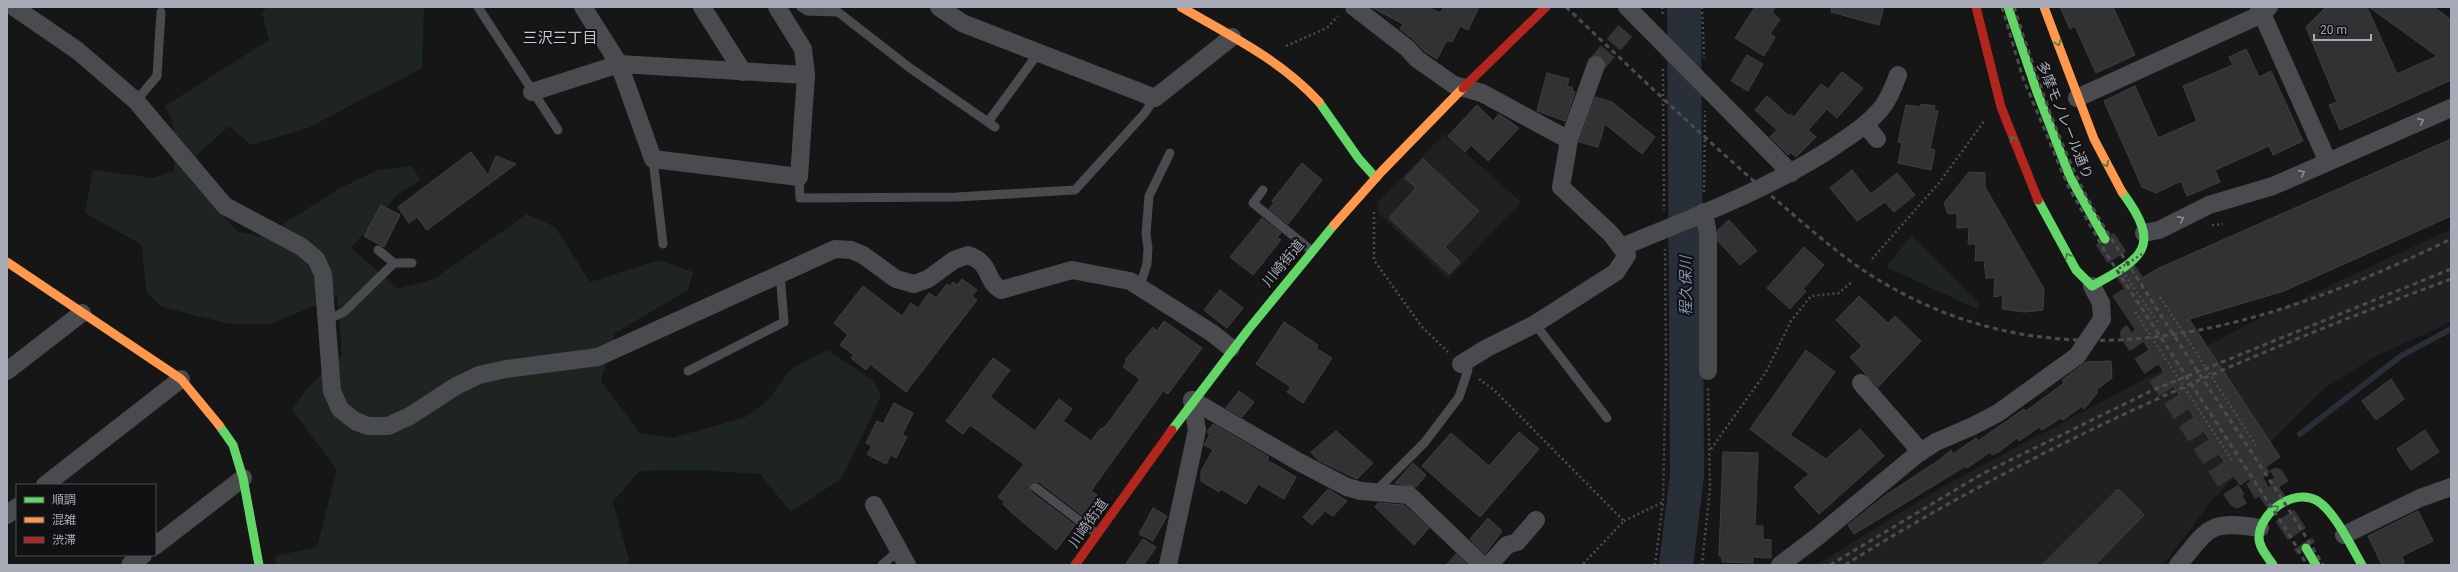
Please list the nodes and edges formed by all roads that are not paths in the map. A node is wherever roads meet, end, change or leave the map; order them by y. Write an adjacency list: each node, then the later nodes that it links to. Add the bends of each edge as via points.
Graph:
1 (14, 7): 28 (street, via 78,51)
2 (478, 7): 25 (lane)
3 (584, 7): 19 (street)
4 (702, 7): 21 (street)
5 (777, 7): 22 (street, via 803,49)
6 (801, 7): 18 (lane, via 806,11 838,12 910,68 992,125)
7 (939, 7): 18 (street, via 962,23)
8 (1180, 7): 17 (main road)
9 (1546, 7): 24 (main road, 川崎街道)
10 (1976, 7): 53 (main road, one-way to 10, via 2076,270 2033,190 2001,107)
11 (2008, 7): 43 (main road, 多摩モノレール通り, via 2070,177)
12 (2044, 7): 27 (main road, one-way to 27, via 2072,78)
13 (2263, 9): 27 (street); 36 (street)
14 (1348, 10): 24 (street, via 1407,48 1417,59 1454,85)
15 (161, 12): 28 (lane, via 157,76)
16 (1631, 18): 37 (street, via 1663,44)
17 (1232, 37): 26 (street); 39 (main road, via 1292,75 1317,98 1333,118 1361,163)
18 (1039, 52): 26 (street)
19 (619, 64): 21 (street); 25 (street); 35 (street)
20 (1596, 65): 33 (street)
21 (744, 72): 22 (street)
22 (806, 75): 38 (street)
23 (1898, 75): 30 (street, via 1887,100)
24 (1465, 89): 33 (street, via 1482,93); 39 (main road, 川崎街道)
25 (532, 92): 31 (lane)
26 (1155, 98): 38 (lane, via 1144,114 1075,190 957,197 800,198)
27 (2077, 98): 42 (main road, one-way to 42, via 2103,159 2116,184 2139,216)
28 (136, 101): 55 (street, via 225,206 302,247 316,259 323,274)
29 (2451, 108): 36 (street, one-way to 29)
30 (1866, 125): 32 (street); 37 (street)
31 (558, 130)
32 (1878, 139)
33 (1569, 140): 45 (street, via 1561,187)
34 (1170, 153): 52 (lane, via 1149,196 1147,264)
35 (653, 159): 38 (street); 44 (lane)
36 (2328, 162): 42 (street, one-way to 36, via 2159,230 2209,205 2273,186)
37 (1791, 173): 41 (street)
38 (799, 177)
39 (1376, 178): 47 (main road, 川崎街道)
40 (1263, 190): 47 (lane, via 1253,203)
41 (1704, 212): 45 (street); 61 (street, via 1708,234)
42 (2144, 233): 53 (main road, via 2142,251 2136,259)
43 (2105, 239)
44 (663, 244)
45 (1622, 246): 56 (street, via 1627,256 1616,272)
46 (378, 250): 49 (lane)
47 (1312, 251): 57 (main road, 川崎街道)
48 (7, 262): 54 (main road)
49 (394, 263): 50 (lane); 55 (lane, via 344,312)
50 (412, 263)
51 (780, 273): 52 (street, via 835,250 851,250 863,255 896,279 914,284 928,279 954,260 968,255 980,259 987,268 994,286 1001,290 1072,270 1130,281); 55 (street, via 598,357 479,374 410,416 388,426 368,426 355,421 340,409 332,391); 60 (lane, via 784,322)
52 (1140, 286): 57 (street)
53 (2092, 286): 66 (street, via 2101,303 2102,320 2077,356 1998,413 1936,442)
54 (82, 313): 59 (street); 62 (main road)
55 (326, 320)
56 (1535, 324): 58 (street, via 1487,348); 65 (lane)
57 (1232, 348): 64 (main road, 川崎街道)
58 (1464, 367): 71 (lane, via 1459,397 1425,442)
59 (7, 371)
60 (688, 371)
61 (1708, 371)
62 (181, 379): 67 (main road, via 210,412 233,445); 68 (street)
63 (1861, 383): 66 (street)
64 (1192, 400): 71 (street, via 1347,487); 77 (main road, 川崎街道); 87 (street, via 1197,430)
65 (1607, 418)
66 (1921, 452): 90 (street)
67 (243, 478): 79 (street); 84 (main road)
68 (46, 484)
69 (1035, 487): 77 (lane)
70 (2451, 487): 78 (street, via 2420,498)
71 (1375, 492): 88 (street, via 1409,495)
72 (874, 505): 82 (street)
73 (16, 508): 74 (street)
74 (7, 515)
75 (1536, 520): 89 (street, via 1517,542 1507,545)
76 (2260, 528): 78 (main road, one-way to 78, via 2269,513 2291,499 2305,496 2318,501); 91 (street, via 2225,524 2209,529); 92 (main road, via 2259,539)
77 (1097, 534): 86 (main road, 川崎街道)
78 (2344, 534): 94 (main road)
79 (156, 545)
80 (2306, 548): 93 (main road)
81 (142, 556): 83 (street)
82 (902, 558): 85 (lane)
83 (130, 565)
84 (259, 565)
85 (882, 565)
86 (1075, 565)
87 (1168, 565)
88 (1482, 565)
89 (1489, 565)
90 (1780, 565)
91 (2178, 565)
92 (2273, 565)
93 (2316, 565)
94 (2362, 565)

